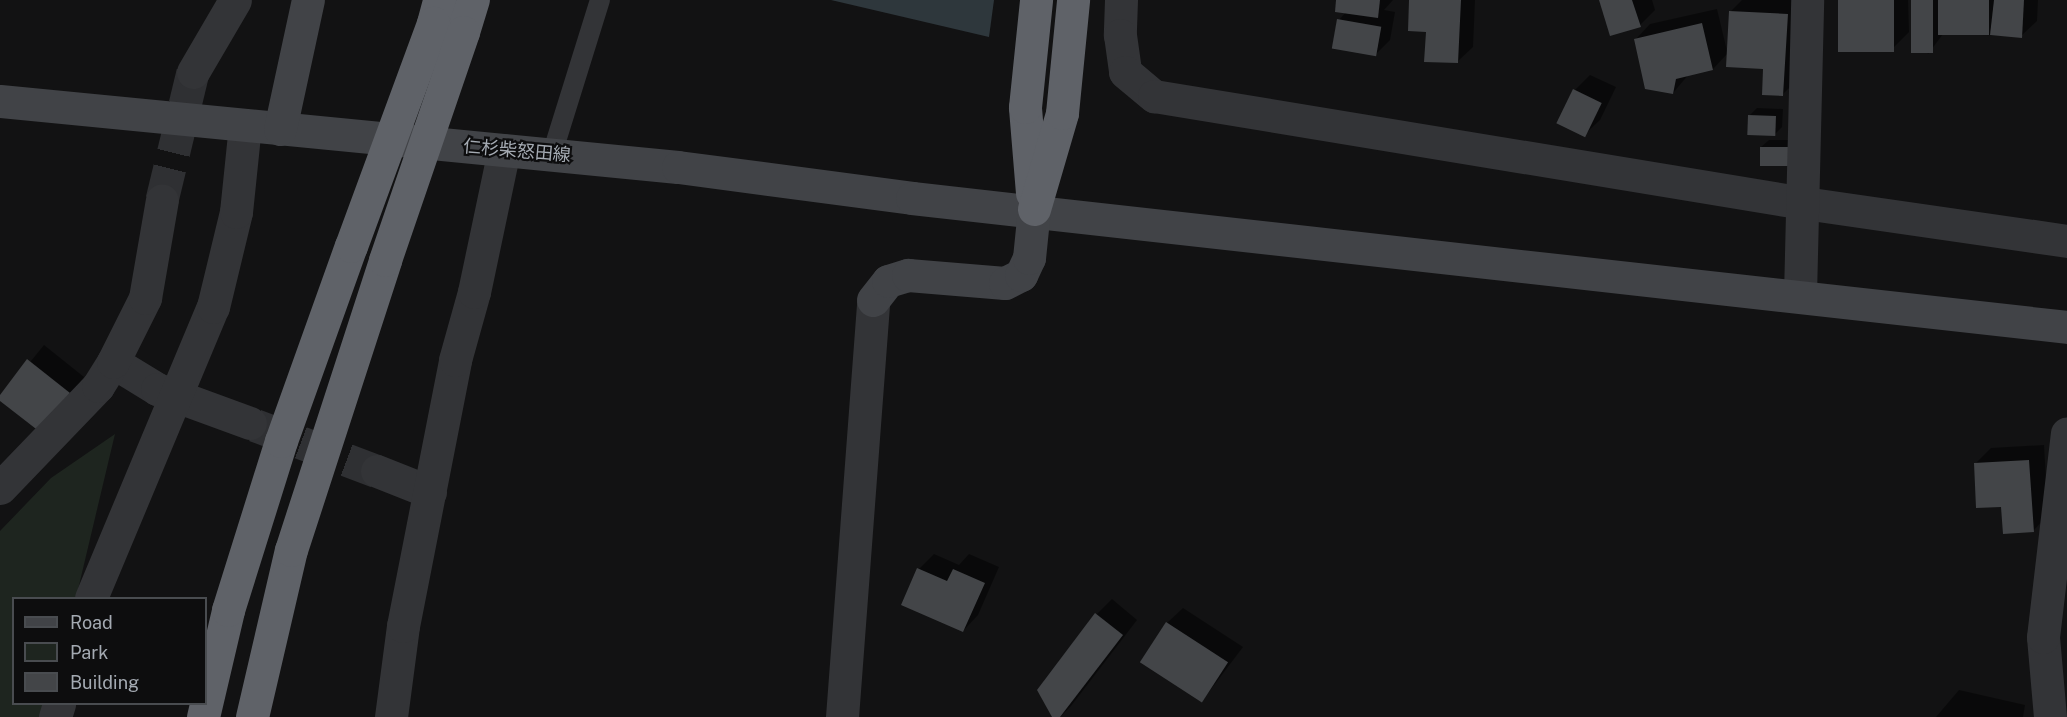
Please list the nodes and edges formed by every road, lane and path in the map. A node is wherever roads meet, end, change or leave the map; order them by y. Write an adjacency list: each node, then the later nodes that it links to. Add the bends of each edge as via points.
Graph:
1 (235, 0): 10 (street)
2 (308, 0): 13 (street)
3 (473, 0): 31 (highway, bridge, via 291,550)
4 (600, 0): 15 (lane)
5 (1036, 0): 18 (highway, via 1025,107)
6 (1073, 0): 18 (highway, via 1062,113)
7 (1121, 0): 17 (street, via 1125,72 1154,96)
8 (1807, 0): 17 (street)
9 (436, 11): 30 (highway, bridge, via 281,441 228,610)
10 (193, 72)
11 (0, 101): 12 (street, 仁杉柴怒田線)
12 (244, 125): 13 (street, 仁杉柴怒田線); 23 (street, via 236,212 223,273 201,343)
13 (280, 129): 14 (street, 仁杉柴怒田線)
14 (504, 150): 15 (street, 仁杉柴怒田線); 28 (street, via 474,292 455,360)
15 (552, 154): 18 (street, 仁杉柴怒田線)
16 (162, 200): 22 (street, via 145,298)
17 (1804, 203): 19 (street); 20 (street)
18 (1034, 209): 20 (street, 仁杉柴怒田線); 33 (street, via 1029,258 1021,275 1005,283 908,275 888,281 873,300)
19 (2067, 242)
20 (1800, 295): 21 (street, 仁杉柴怒田線)
21 (2067, 327)
22 (112, 362): 23 (street); 27 (street, via 98,386)
23 (176, 397): 24 (street); 29 (street)
24 (250, 423)
25 (2067, 433): 34 (street, via 2043,637)
26 (377, 471): 28 (street)
27 (0, 488)
28 (430, 492): 32 (street, via 403,626)
29 (91, 597)
30 (207, 700)
31 (252, 717)
32 (391, 717)
33 (842, 717)
34 (2050, 717)

